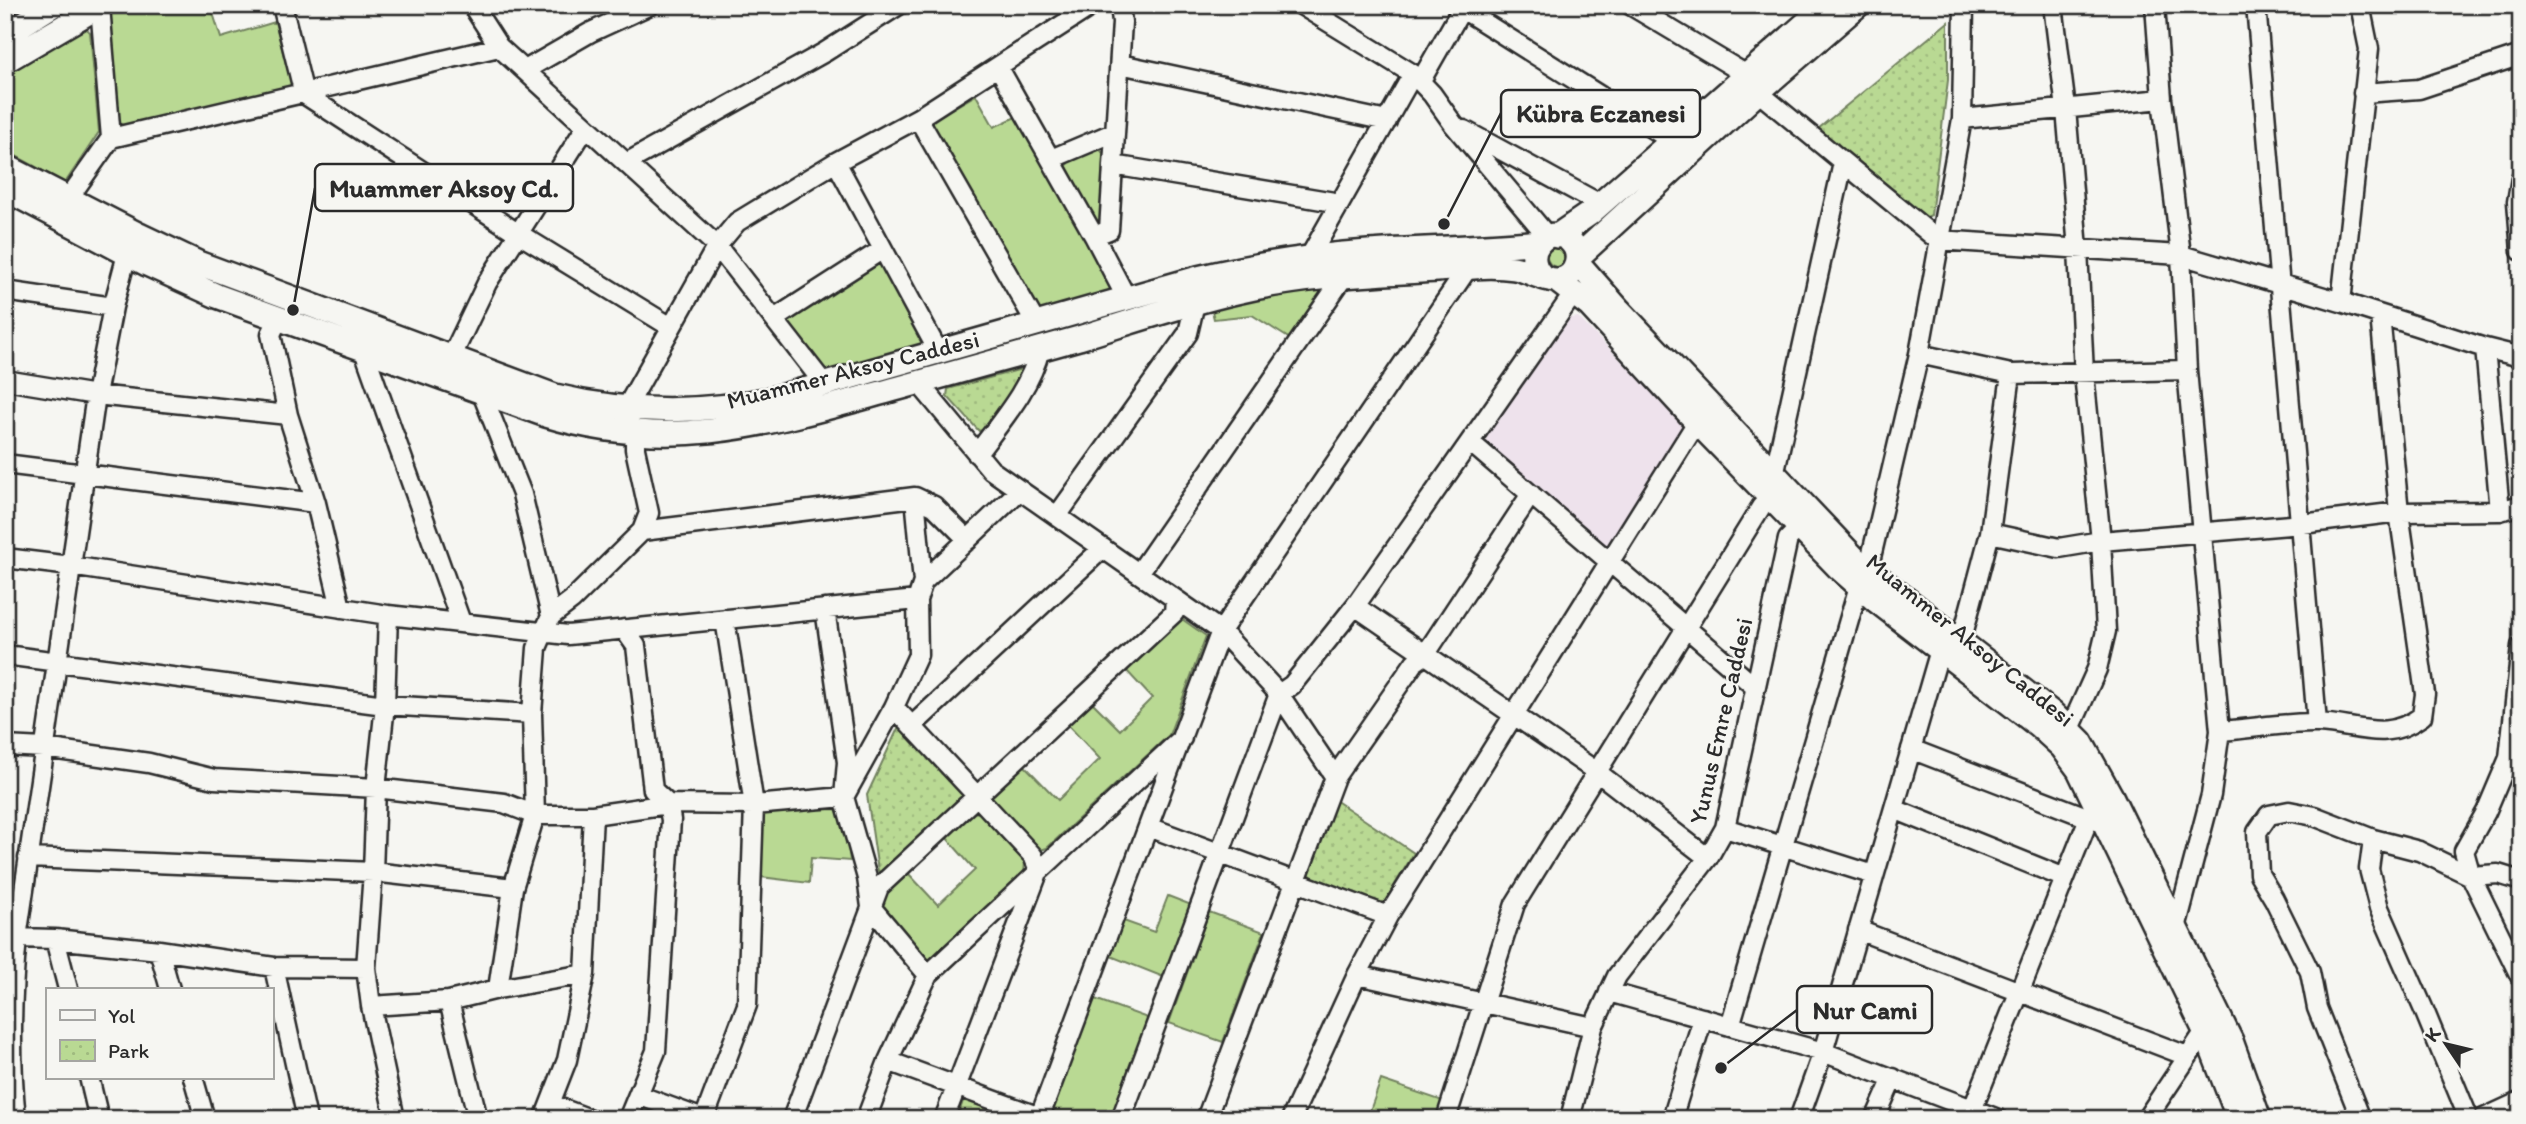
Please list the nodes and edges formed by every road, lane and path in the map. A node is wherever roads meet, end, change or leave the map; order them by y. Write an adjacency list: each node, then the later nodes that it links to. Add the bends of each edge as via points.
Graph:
1 (53, 5): 19 (main road)
2 (282, 5): 29 (street)
3 (472, 5): 20 (street)
4 (649, 5): 25 (street)
5 (900, 5): 42 (street)
6 (1093, 5): 24 (street)
7 (1120, 5): 23 (street)
8 (1301, 5): 26 (street)
9 (1630, 5): 27 (street)
10 (1858, 5): 27 (main road)
11 (1964, 5): 33 (street)
12 (2053, 5): 31 (street)
13 (2154, 5): 30 (street)
14 (2256, 5): 66 (street)
15 (2360, 5): 28 (street, via 2369,49)
16 (100, 6): 22 (main road); 38 (street)
17 (1461, 6): 26 (street); 39 (street)
18 (1822, 6): 27 (main road)
19 (5, 35)
20 (499, 47): 25 (street); 29 (street)
21 (2521, 55): 28 (street, via 2419,89)
22 (5, 61)
23 (1120, 64): 34 (street); 37 (street)
24 (999, 68): 32 (street); 40 (street)
25 (525, 70): 36 (street)
26 (1416, 78): 34 (street); 35 (street)
27 (1752, 83): 39 (main road); 43 (street); 62 (main road)
28 (2363, 93): 69 (street)
29 (304, 94): 38 (street); 51 (street)
30 (2162, 99): 31 (street); 60 (street)
31 (2066, 109): 33 (street); 57 (street)
32 (918, 118): 41 (street); 75 (street)
33 (1962, 119): 54 (street)
34 (1387, 121): 49 (street)
35 (1454, 125): 50 (street); 53 (street)
36 (586, 127): 42 (street); 51 (street)
37 (1115, 132): 40 (street); 44 (street)
38 (111, 138): 48 (street)
39 (1672, 141): 50 (main road)
40 (1051, 159): 52 (street)
41 (836, 162): 55 (street, via 737,222); 56 (street)
42 (626, 163): 55 (street)
43 (1843, 163): 54 (street); 100 (street)
44 (1113, 165): 49 (street); 52 (street, via 1109,230)
45 (5, 166): 48 (main road)
46 (2521, 178): 58 (street, via 2517,202)
47 (5, 189): 59 (main road, Muammer Aksoy Caddesi)
48 (68, 199): 83 (main road, via 210,268)
49 (1340, 203): 61 (street)
50 (1600, 204): 53 (main road, via 1581,221)
51 (519, 234): 76 (street); 83 (street, via 487,283)
52 (1094, 236): 68 (street)
53 (1548, 238): 61 (main road); 62 (main road, via 1571,242); 65 (main road, via 1533,256 1535,267)
54 (1938, 240): 57 (street); 81 (street)
55 (717, 246): 74 (street); 76 (street)
56 (883, 249): 74 (street); 80 (street)
57 (2078, 249): 60 (street); 86 (street)
58 (2521, 250)
59 (127, 254): 71 (street); 73 (main road, Muammer Aksoy Caddesi, via 217,296)
60 (2181, 255): 66 (street); 84 (street)
61 (1309, 258): 68 (main road, via 1247,266)
62 (1577, 259): 65 (main road, via 1570,274); 100 (main road)
63 (1468, 268): 64 (main road, Muammer Aksoy Caddesi); 65 (main road, Muammer Aksoy Caddesi, via 1506,267); 134 (street)
64 (1346, 275): 70 (main road, Muammer Aksoy Caddesi, via 1267,286); 120 (street)
65 (1557, 283): 94 (main road, via 1605,322); 96 (street)
66 (2280, 285): 69 (street); 110 (street)
67 (5, 291): 71 (street)
68 (1127, 299): 75 (main road)
69 (2341, 302): 72 (street)
70 (1195, 303): 79 (main road, Muammer Aksoy Caddesi); 108 (street, via 1188,332)
71 (113, 307): 91 (street)
72 (2381, 314): 78 (street); 107 (street)
73 (279, 318): 77 (main road, Muammer Aksoy Caddesi); 93 (street, via 271,334)
74 (774, 319): 89 (street, via 818,376)
75 (1037, 325): 80 (main road)
76 (670, 327): 92 (street)
77 (363, 348): 90 (main road, Muammer Aksoy Caddesi); 131 (street)
78 (2485, 348): 82 (street); 106 (street)
79 (1040, 349): 88 (main road, Muammer Aksoy Caddesi); 97 (street, via 1027,384)
80 (938, 351): 89 (main road)
81 (1919, 354): 85 (street); 121 (street)
82 (2521, 357)
83 (451, 358): 92 (main road, via 555,396)
84 (2187, 370): 86 (street); 112 (street)
85 (2011, 374): 86 (street); 113 (street)
86 (2084, 374): 115 (street)
87 (5, 380): 91 (street)
88 (918, 383): 95 (main road, Muammer Aksoy Caddesi, via 733,430); 97 (street)
89 (819, 386): 92 (main road, via 729,407)
90 (481, 391): 95 (main road, Muammer Aksoy Caddesi, via 576,424); 129 (street, via 522,495)
91 (96, 395): 93 (street); 99 (street)
92 (625, 410): 95 (street)
93 (288, 415): 104 (street)
94 (1697, 422): 100 (main road); 118 (street)
95 (635, 432): 111 (street, via 649,513)
96 (1470, 442): 102 (street); 125 (street)
97 (977, 454): 101 (street)
98 (5, 464): 99 (street)
99 (84, 475): 104 (street); 119 (street)
100 (1772, 486): 109 (main road); 132 (street)
101 (1020, 490): 108 (street); 114 (street)
102 (1531, 494): 118 (street); 139 (street)
103 (915, 497): 111 (street); 114 (street, via 934,506); 122 (street)
104 (316, 503): 126 (street)
105 (2521, 505): 106 (street)
106 (2500, 511): 107 (street)
107 (2399, 512): 110 (street); 147 (street, via 2425,694 2422,716 2408,727 2377,732)
108 (1058, 516): 116 (street)
109 (1805, 521): 121 (main road); 141 (street, Yunus Emre Caddesi, via 1788,539)
110 (2302, 524): 112 (street); 147 (street)
111 (642, 531): 129 (street)
112 (2203, 532): 115 (street); 150 (street)
113 (1990, 533): 115 (street, via 2059,548); 136 (street)
114 (968, 540): 122 (street)
115 (2101, 541): 149 (street, via 2106,631 2097,669)
116 (1103, 548): 120 (street); 148 (street)
117 (5, 558): 119 (street)
118 (1609, 561): 132 (street); 146 (street)
119 (71, 566): 126 (street); 140 (street)
120 (1139, 573): 123 (street)
121 (1864, 578): 136 (main road); 169 (street)
122 (923, 582): 124 (street)
123 (1175, 598): 134 (street); 158 (street, via 1174,613)
124 (917, 600): 127 (street); 144 (street, via 918,655)
125 (1355, 606): 139 (street); 142 (street, via 1292,685)
126 (341, 608): 128 (street)
127 (825, 609): 130 (street); 159 (street, via 847,762)
128 (388, 615): 131 (street); 143 (street)
129 (551, 616): 135 (street)
130 (725, 619): 133 (street); 161 (street)
131 (461, 622): 135 (street)
132 (1687, 628): 141 (street); 155 (street)
133 (624, 629): 135 (street); 160 (street, via 636,646 653,790)
134 (1222, 631): 142 (street); 151 (street)
135 (542, 633): 145 (street)
136 (1950, 646): 149 (main road); 154 (street); 163 (main road, Muammer Aksoy Caddesi, via 2053,738 2075,764)
137 (2521, 646): 176 (street, via 2509,758 2464,851)
138 (5, 655): 140 (street)
139 (1425, 655): 146 (street); 156 (street, via 1415,662)
140 (57, 662): 143 (street); 153 (street)
141 (1755, 687): 167 (street, Yunus Emre Caddesi)
142 (1279, 694): 156 (street); 170 (street)
143 (385, 705): 145 (street); 157 (street)
144 (894, 707): 148 (street); 159 (street)
145 (532, 714): 164 (street)
146 (1514, 715): 155 (street); 182 (street)
147 (2317, 723): 150 (street)
148 (912, 726): 158 (street)
149 (2070, 729): 183 (main road, via 2111,796)
150 (2220, 732): 183 (street, via 2211,795)
151 (1184, 735): 166 (street); 173 (street)
152 (5, 747): 153 (street)
153 (44, 748): 157 (street, via 149,763 214,779); 171 (street)
154 (1911, 748): 162 (street); 163 (street)
155 (1597, 772): 172 (street); 201 (street, via 1515,904)
156 (1335, 777): 178 (street)
157 (376, 789): 164 (street, via 504,803); 174 (street)
158 (977, 796): 173 (street, via 1032,856); 181 (street, via 879,887)
159 (844, 797): 161 (street); 181 (street)
160 (668, 804): 161 (street); 165 (street); 215 (street, via 671,820 656,1051)
161 (754, 805): 228 (street, via 747,1005)
162 (1894, 808): 175 (street); 177 (street)
163 (2092, 810): 177 (street); 206 (main road, Muammer Aksoy Caddesi)
164 (535, 815): 165 (street); 180 (street)
165 (593, 815): 191 (street)
166 (1149, 827): 170 (street); 219 (street)
167 (1724, 828): 169 (street); 172 (street, Yunus Emre Caddesi)
168 (2373, 839): 176 (street, via 2419,851); 244 (street, via 2289,811 2269,815 2257,832 2259,874 2310,972 2317,1008); 245 (street, via 2369,869 2379,908)
169 (1783, 846): 175 (street); 204 (street)
170 (1220, 853): 178 (street); 232 (street)
171 (28, 858): 174 (street); 185 (street)
172 (1707, 858): 198 (street, Yunus Emre Caddesi)
173 (1039, 870): 192 (street); 214 (street)
174 (373, 872): 180 (street); 189 (street)
175 (1874, 875): 184 (street)
176 (2471, 876): 179 (street, via 2498,874); 194 (street)
177 (2065, 878): 199 (street)
178 (1295, 881): 182 (street); 233 (street)
179 (2521, 881)
180 (513, 888): 197 (street)
181 (871, 907): 192 (street); 229 (street)
182 (1388, 916): 193 (street)
183 (2175, 928): 243 (main road, via 2231,1041)
184 (1858, 930): 199 (street); 207 (street)
185 (17, 938): 186 (street); 190 (street)
186 (55, 939): 187 (street); 195 (street)
187 (159, 950): 188 (street); 196 (street)
188 (274, 967): 189 (street); 223 (street)
189 (366, 968): 202 (street)
190 (9, 973): 210 (street)
191 (585, 974): 197 (street); 217 (street, via 567,1060)
192 (928, 975): 209 (street)
193 (1357, 975): 201 (street); 234 (street)
194 (2521, 978)
195 (68, 988)
196 (170, 988)
197 (498, 989): 200 (street)
198 (1609, 992): 203 (street); 205 (street, Yunus Emre Caddesi)
199 (2020, 992): 208 (street); 218 (street)
200 (449, 1001): 202 (street); 225 (street)
201 (1485, 1003): 205 (street); 235 (street)
202 (371, 1006): 224 (street)
203 (1703, 1018): 204 (street); 237 (street)
204 (1730, 1026): 207 (street)
205 (1593, 1027): 236 (street, Yunus Emre Caddesi)
206 (2205, 1031): 208 (street); 242 (main road, Muammer Aksoy Caddesi)
207 (1823, 1052): 213 (street); 238 (street)
208 (2187, 1056): 241 (street)
209 (888, 1061): 214 (street); 230 (street)
210 (9, 1077): 220 (street)
211 (89, 1078): 221 (street)
212 (193, 1078): 222 (street)
213 (1893, 1078): 218 (street); 239 (street)
214 (957, 1086): 219 (street); 231 (street)
215 (638, 1095): 227 (street); 228 (street)
216 (2521, 1101): 246 (street)
217 (547, 1111): 226 (street)
218 (1971, 1113): 240 (street)
219 (1041, 1118)
220 (16, 1119)
221 (99, 1119)
222 (205, 1119)
223 (307, 1119)
224 (395, 1119)
225 (478, 1119)
226 (590, 1119)
227 (628, 1119)
228 (704, 1119)
229 (792, 1119)
230 (866, 1119)
231 (944, 1119)
232 (1121, 1119)
233 (1206, 1119)
234 (1291, 1119)
235 (1446, 1119)
236 (1570, 1119)
237 (1672, 1119)
238 (1799, 1119)
239 (1875, 1119)
240 (1998, 1119)
241 (2146, 1119)
242 (2239, 1119)
243 (2259, 1119)
244 (2361, 1119)
245 (2469, 1119)
246 (2482, 1119)

